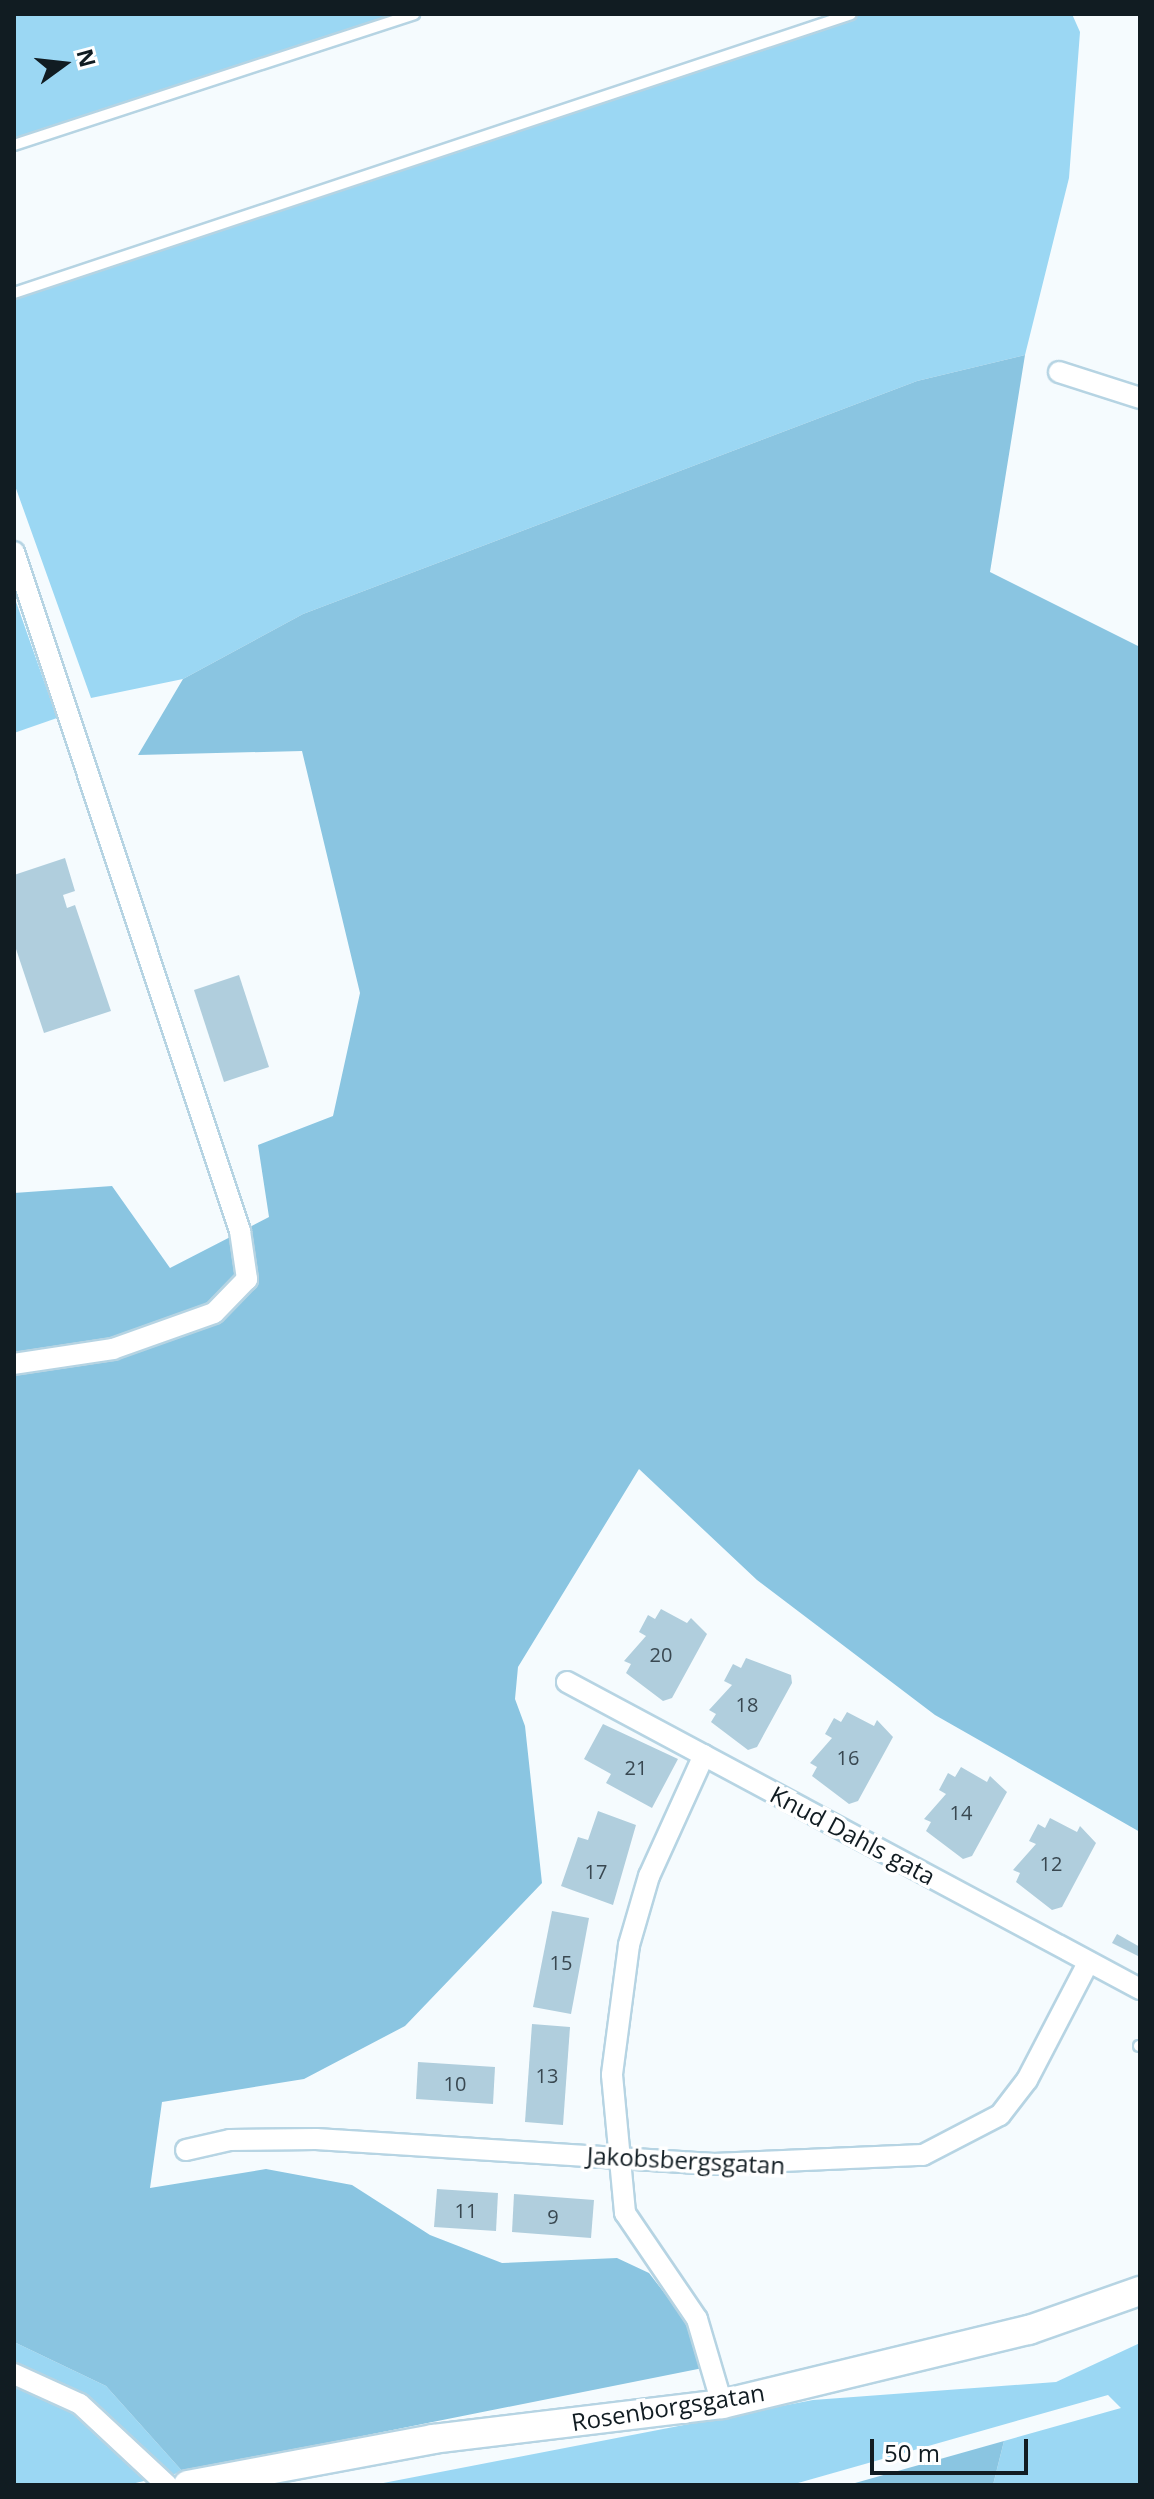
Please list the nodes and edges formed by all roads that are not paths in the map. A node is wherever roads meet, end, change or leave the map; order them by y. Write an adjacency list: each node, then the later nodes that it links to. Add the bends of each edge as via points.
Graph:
1 (414, 14): 3 (lane)
2 (851, 14): 4 (lane)
3 (14, 145)
4 (14, 293)
5 (1059, 372): 6 (street)
6 (1140, 398)
7 (14, 552): 8 (street, via 240,1231 247,1279 200,1318 113,1349)
8 (14, 1364)
9 (567, 1682): 10 (street, Knud Dahls gata)
10 (704, 1755): 11 (street, Knud Dahls gata); 14 (street, via 649,1876 629,1945 612,2075)
11 (1088, 1963): 12 (street, Knud Dahls gata); 14 (street, Jakobsbergsgatan, via 1016,2096 983,2129 947,2148 820,2165)
12 (1140, 1989)
13 (186, 2150): 14 (street, Jakobsbergsgatan, via 230,2140 316,2139)
14 (615, 2157): 17 (street, via 625,2213 697,2319)
15 (1140, 2291): 17 (street, Rosenborgsgatan, via 1029,2330)
16 (14, 2374): 18 (street, via 80,2404)
17 (722, 2404): 19 (street, Rosenborgsgatan, via 433,2439)
18 (167, 2485)
19 (188, 2485)

